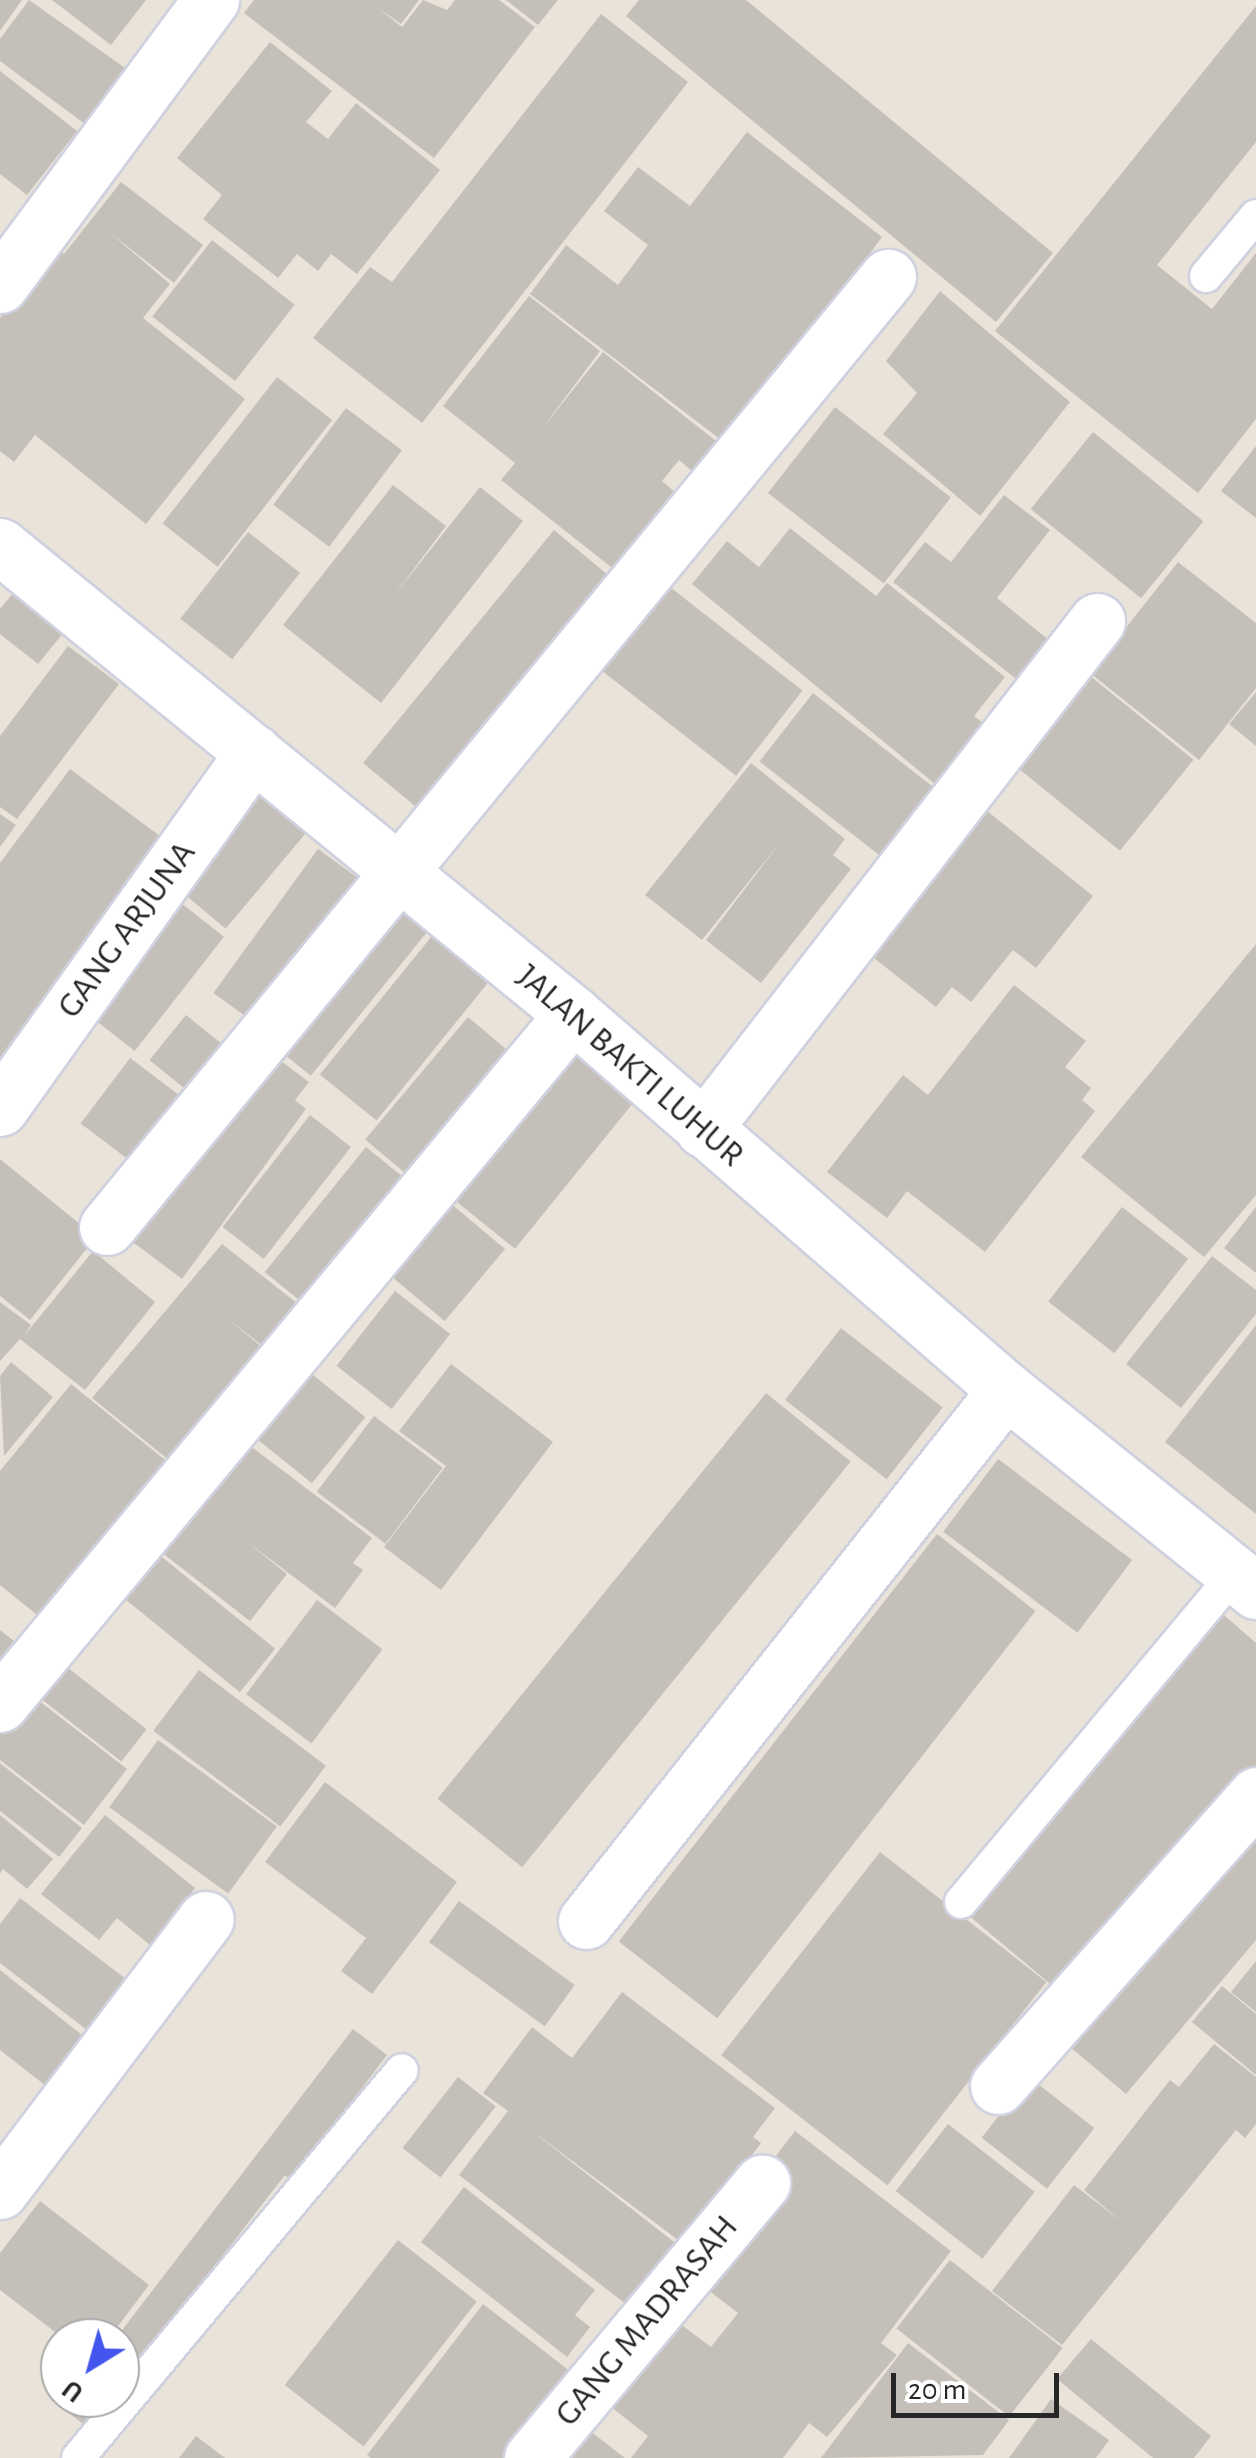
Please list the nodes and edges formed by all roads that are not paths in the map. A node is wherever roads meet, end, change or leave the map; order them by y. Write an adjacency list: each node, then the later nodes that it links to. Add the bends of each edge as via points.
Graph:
1 (211, 0): 5 (street)
2 (1256, 216): 3 (lane)
3 (1206, 276)
4 (888, 277): 9 (street)
5 (0, 286)
6 (0, 546): 8 (street, JALAN BAKTI LUHUR)
7 (1097, 621): 12 (street)
8 (254, 752): 9 (street, JALAN BAKTI LUHUR); 11 (street, GANG ARJUNA)
9 (398, 872): 10 (street, JALAN BAKTI LUHUR); 13 (street)
10 (574, 1014): 12 (street, JALAN BAKTI LUHUR); 16 (street)
11 (0, 1108)
12 (703, 1129): 14 (street, JALAN BAKTI LUHUR)
13 (107, 1227)
14 (1006, 1390): 15 (street, JALAN BAKTI LUHUR); 20 (street)
15 (1245, 1583): 18 (lane)
16 (0, 1704)
17 (1256, 1795): 22 (street)
18 (961, 1902)
19 (206, 1919): 24 (street)
20 (586, 1920)
21 (402, 2070): 25 (lane)
22 (998, 2086)
23 (762, 2184): 26 (street, GANG MADRASAH)
24 (0, 2191)
25 (78, 2458)
26 (532, 2458)

